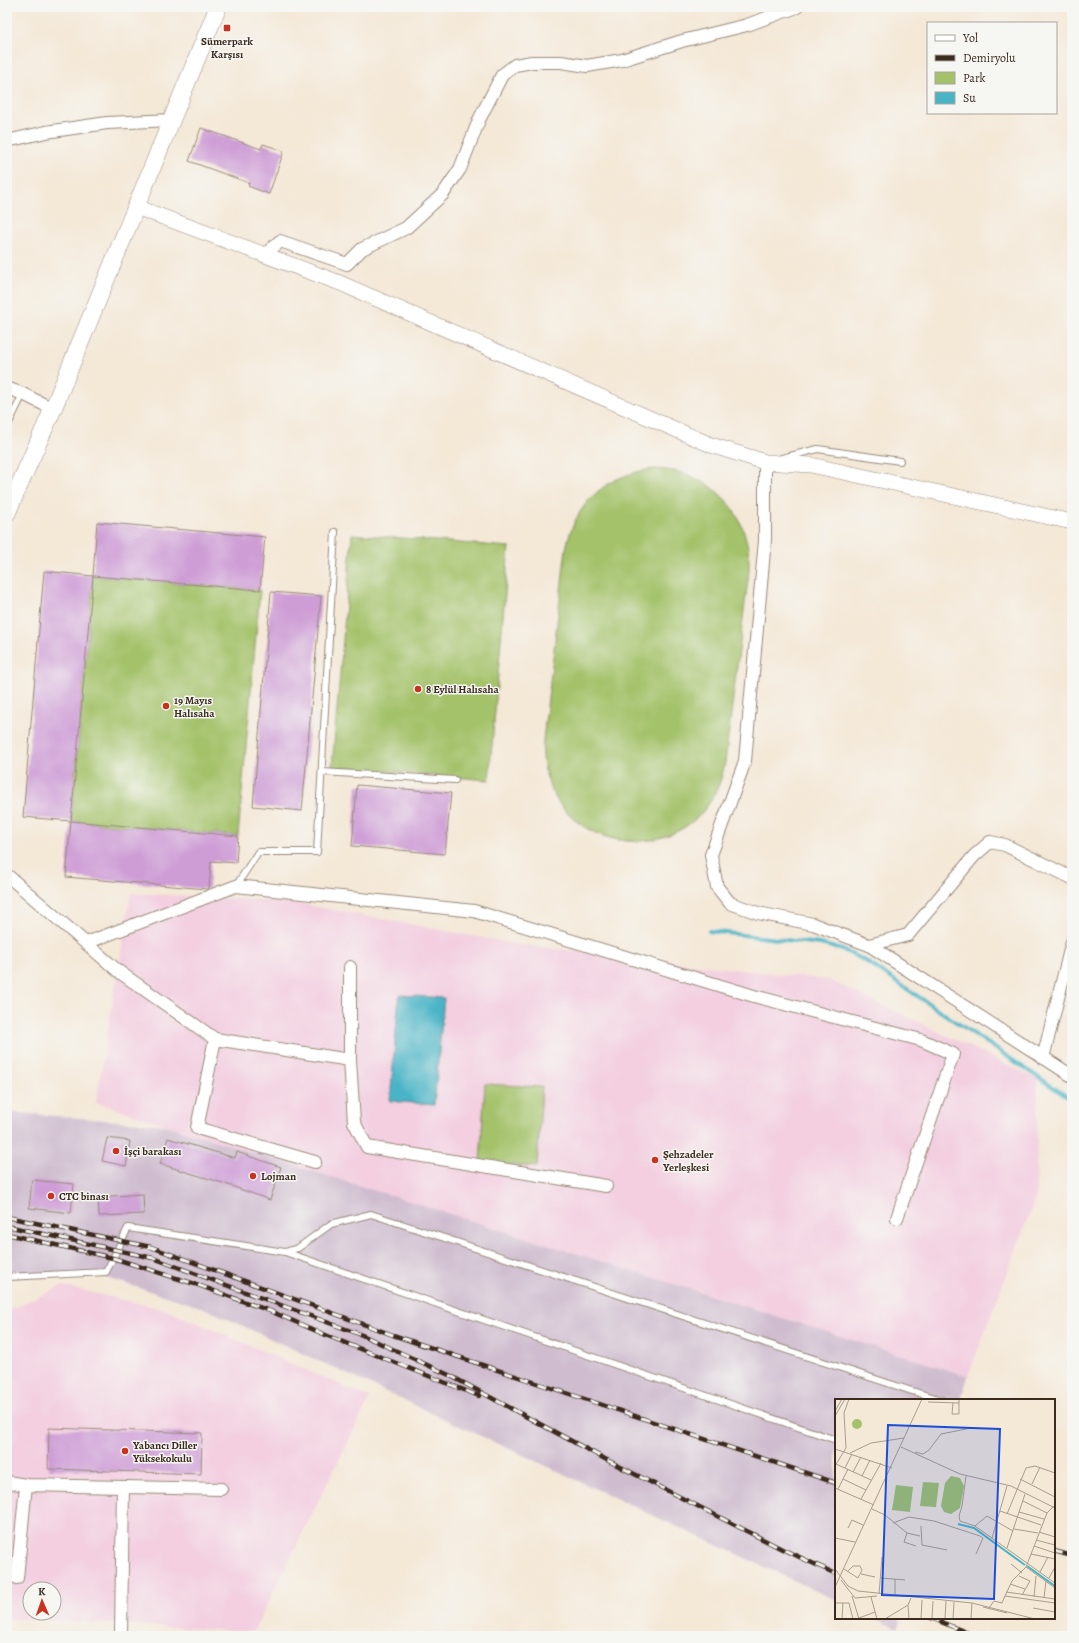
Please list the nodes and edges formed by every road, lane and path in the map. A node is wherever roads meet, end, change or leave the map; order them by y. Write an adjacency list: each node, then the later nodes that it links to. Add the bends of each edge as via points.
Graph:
1 (218, 7): 3 (main road)
2 (797, 7): 6 (street, via 747,25 682,41 622,60 587,66 561,62 532,62 515,66 502,75 479,120 460,169 443,194 406,228 362,249 347,264 280,241)
3 (173, 120): 4 (street, via 107,123); 5 (main road)
4 (7, 141)
5 (136, 207): 6 (street); 9 (main road)
6 (266, 254): 12 (street, via 340,283 711,445)
7 (7, 388): 8 (street)
8 (23, 394): 9 (street); 10 (lane)
9 (53, 409): 13 (main road)
10 (7, 428)
11 (900, 461): 12 (lane, via 818,449)
12 (765, 462): 14 (street, via 811,465); 23 (street, via 765,540 745,761 711,855 717,887 730,903 758,913 813,924)
13 (7, 513)
14 (1072, 522)
15 (336, 532): 16 (lane)
16 (322, 772): 17 (lane); 20 (lane, via 317,852 258,852)
17 (455, 780)
18 (7, 875): 22 (street)
19 (1072, 878): 23 (street, via 1005,845 990,842 974,856 908,934)
20 (236, 886): 22 (street); 31 (street, via 474,911 754,996 921,1040 953,1054)
21 (1072, 942): 26 (street)
22 (86, 943): 25 (street, via 118,971)
23 (869, 945): 26 (street)
24 (350, 967): 27 (street)
25 (215, 1039): 27 (street); 29 (street, via 197,1128)
26 (1043, 1058): 28 (street)
27 (350, 1060): 30 (street, via 354,1122 367,1147)
28 (1072, 1076)
29 (315, 1162)
30 (606, 1186)
31 (897, 1218)
32 (285, 1252): 33 (lane, via 128,1228 106,1272); 34 (lane, via 298,1248 331,1224 372,1214); 35 (lane)
33 (7, 1277)
34 (939, 1399)
35 (835, 1440)
36 (7, 1482): 37 (street)
37 (26, 1485): 38 (street); 40 (street)
38 (123, 1488): 39 (street); 41 (street)
39 (221, 1489)
40 (18, 1578)
41 (121, 1636)

